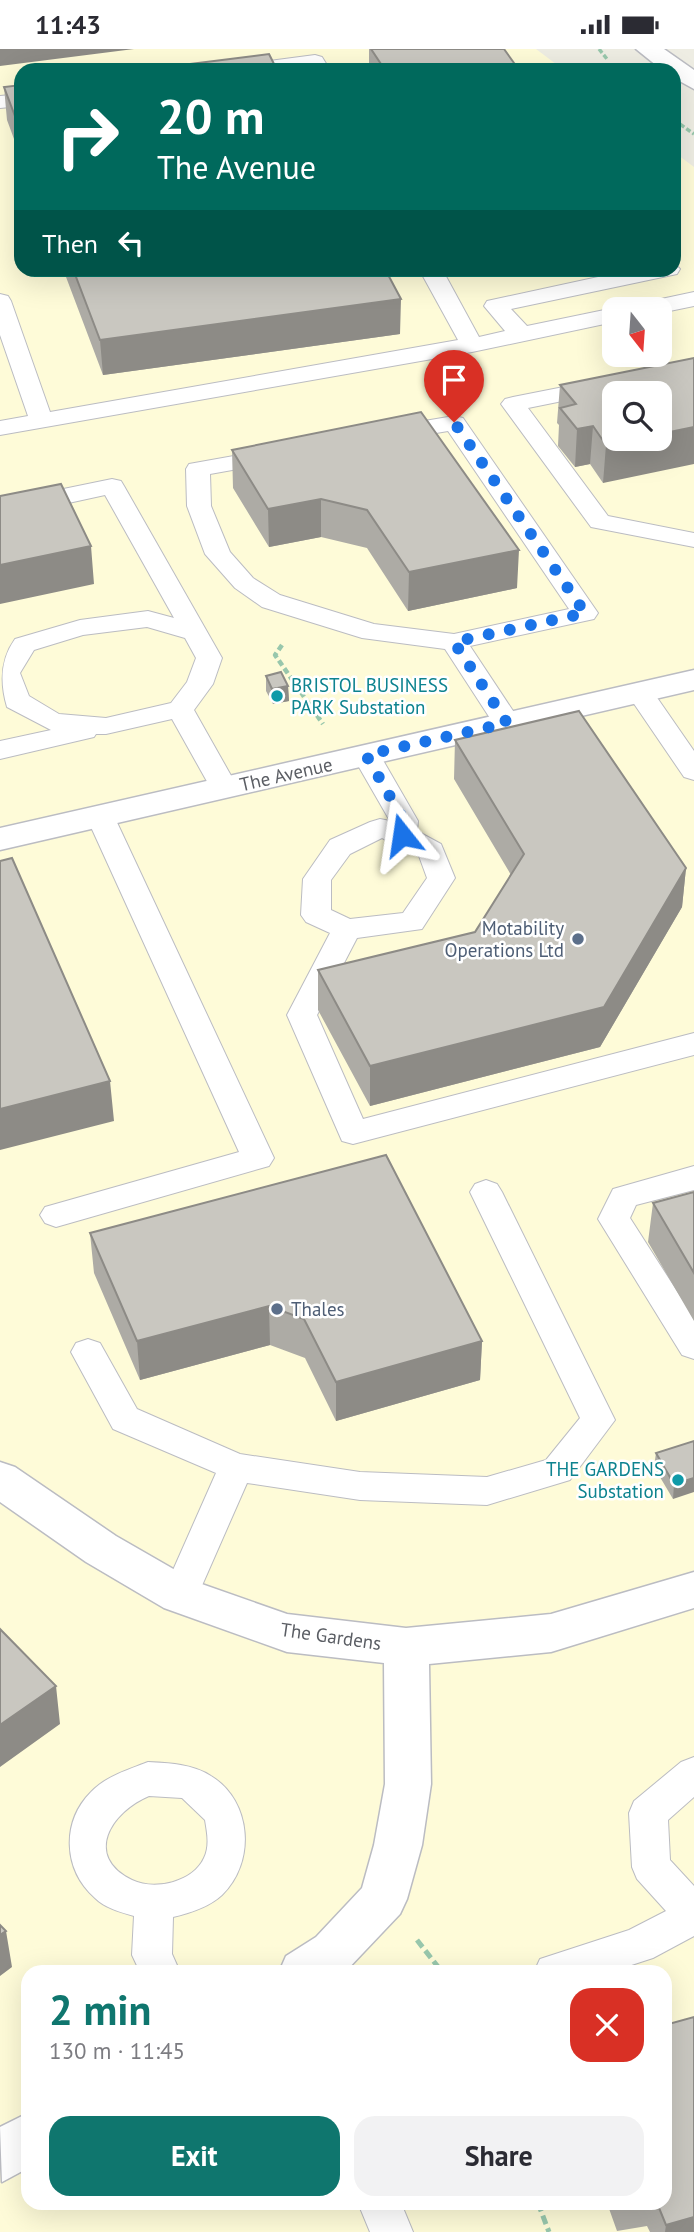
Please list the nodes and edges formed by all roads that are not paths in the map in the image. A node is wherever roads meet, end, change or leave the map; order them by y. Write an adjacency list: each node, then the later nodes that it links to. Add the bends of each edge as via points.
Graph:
1 (651, 50): 4 (street)
2 (300, 63): 3 (lane)
3 (316, 63)
4 (669, 63)
5 (434, 277): 12 (lane)
6 (633, 277): 11 (lane, via 495,306)
7 (694, 299): 9 (lane)
8 (0, 301): 14 (lane)
9 (672, 304)
10 (602, 317): 11 (lane)
11 (521, 334): 12 (lane)
12 (472, 345): 14 (lane)
13 (602, 386): 19 (lane, via 513,404 600,522)
14 (41, 420): 15 (lane)
15 (0, 428)
16 (360, 440): 21 (lane, via 454,422 585,613)
17 (293, 452): 21 (lane, via 198,469 199,506 218,554 244,583 271,601 371,632)
18 (0, 510): 20 (lane, via 112,486)
19 (693, 543)
20 (195, 633): 24 (lane, via 209,659 200,684); 26 (lane, via 148,619 80,628 24,645 7,673 17,701 54,722)
21 (454, 642): 25 (lane)
22 (694, 680): 23 (street, The Avenue)
23 (639, 692): 25 (street, The Avenue); 29 (lane)
24 (180, 709): 26 (lane); 30 (lane)
25 (507, 723): 28 (street, The Avenue)
26 (106, 726): 27 (lane)
27 (0, 750)
28 (357, 757): 30 (street, The Avenue); 32 (lane, via 404,821)
29 (694, 771)
30 (224, 788): 31 (street, The Avenue)
31 (100, 816): 33 (street, The Avenue); 38 (lane, via 258,1159)
32 (402, 835): 34 (lane, via 380,828 340,848 317,879 316,915); 34 (lane, via 431,851 441,878 412,922)
33 (0, 839)
34 (347, 929): 35 (lane, via 302,1015 353,1133)
35 (694, 1044)
36 (694, 1178): 39 (lane, via 624,1197 614,1219)
37 (486, 1192): 41 (lane, via 598,1420 558,1470 487,1491 360,1486)
38 (56, 1215)
39 (694, 1346)
40 (88, 1352): 41 (lane, via 125,1419)
41 (236, 1467): 44 (lane)
42 (0, 1479): 44 (street, The Gardens, via 101,1549)
43 (693, 1592): 45 (street, The Gardens, via 551,1633)
44 (180, 1595): 45 (street, The Gardens, via 287,1633)
45 (406, 1647): 50 (street, via 408,1784 383,1899 333,1953)
46 (694, 1774): 48 (lane, via 648,1813 651,1867)
47 (153, 1903): 49 (lane, via 152,1955)
48 (694, 1914): 51 (lane, via 639,1945)
49 (157, 1965)
50 (314, 1965)
51 (576, 1965)
52 (382, 2210): 53 (lane)
53 (392, 2232)

